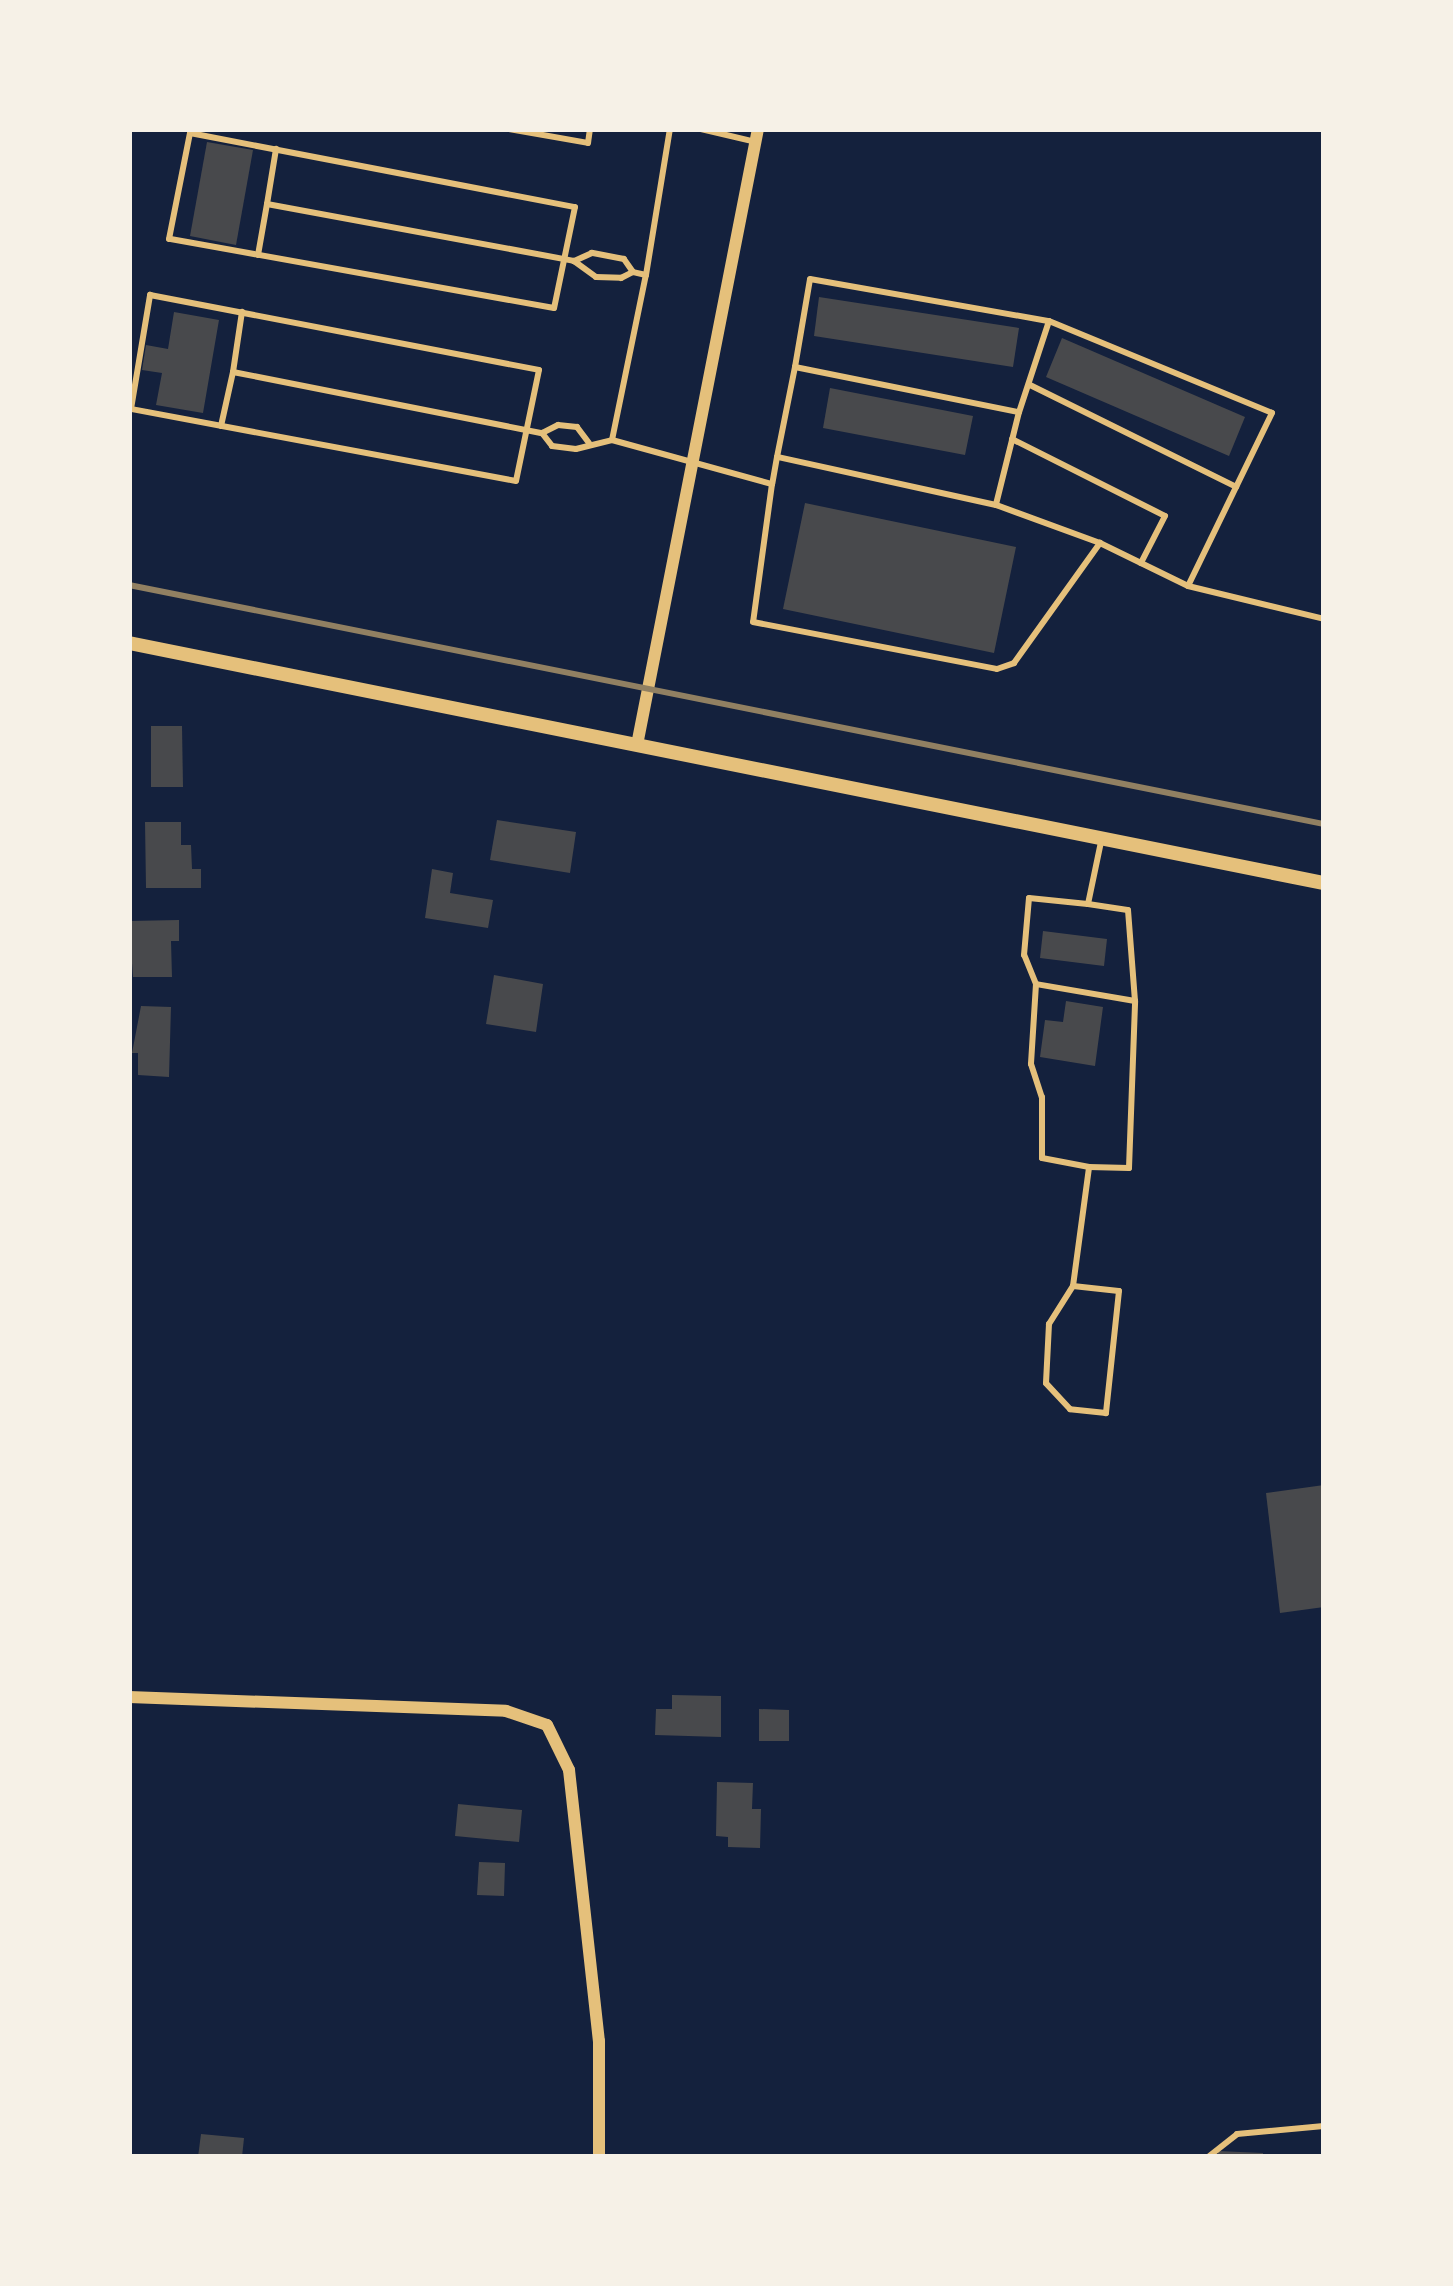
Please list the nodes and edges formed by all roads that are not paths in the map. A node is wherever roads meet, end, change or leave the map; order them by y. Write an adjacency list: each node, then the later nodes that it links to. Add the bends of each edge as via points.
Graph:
1 (509, 129): 2 (lane, via 588,143)
2 (590, 129)
3 (670, 129): 12 (lane)
4 (701, 129): 5 (lane)
5 (757, 136): 26 (street)
6 (276, 149): 7 (lane); 8 (lane, via 190,133 169,239); 9 (lane, via 575,207)
7 (267, 204): 8 (lane); 9 (lane)
8 (258, 255): 9 (lane, via 554,308)
9 (562, 258): 10 (lane)
10 (574, 261): 11 (lane, via 596,277); 11 (lane, via 592,253 624,259)
11 (634, 272): 12 (lane)
12 (646, 274): 23 (lane)
13 (242, 312): 16 (lane); 19 (lane, via 150,295 131,409); 20 (lane, via 538,370)
14 (1049, 321): 15 (lane, via 810,279); 17 (lane); 28 (lane, via 1272,413)
15 (795, 368): 18 (lane); 25 (lane)
16 (232, 372): 19 (lane); 20 (lane)
17 (1029, 384): 18 (lane); 28 (lane)
18 (1019, 412): 22 (lane)
19 (221, 426): 20 (lane, via 516,481)
20 (530, 430): 21 (lane)
21 (542, 434): 24 (lane, via 552,446); 24 (lane, via 559,424 577,427)
22 (1012, 439): 29 (lane); 31 (lane, via 1165,516)
23 (612, 440): 24 (lane); 26 (lane)
24 (589, 443)
25 (777, 458): 27 (lane); 29 (lane)
26 (690, 464): 27 (lane); 35 (street)
27 (772, 484): 30 (lane, via 753,622 997,669 1014,664)
28 (1236, 488): 32 (lane)
29 (996, 505): 30 (lane)
30 (1100, 543): 31 (lane)
31 (1141, 563): 32 (lane)
32 (1188, 586): 33 (lane)
33 (1324, 619)
34 (129, 643): 35 (street)
35 (637, 745): 36 (street)
36 (1102, 838): 37 (street); 38 (lane)
37 (1324, 883)
38 (1088, 904): 39 (lane, via 1029,898 1024,955); 40 (lane, via 1128,910)
39 (1036, 984): 40 (lane); 41 (lane, via 1031,1064 1042,1097 1042,1158)
40 (1135, 1001): 41 (lane, via 1129,1168)
41 (1090, 1167): 42 (lane)
42 (1073, 1286): 42 (lane, via 1049,1324 1046,1383 1070,1409 1106,1413 1119,1291)
43 (129, 1697): 45 (street, via 506,1711 538,1719 565,1754 600,2060)
44 (1324, 2126): 46 (lane, via 1237,2134)
45 (599, 2157)
46 (1208, 2157)

